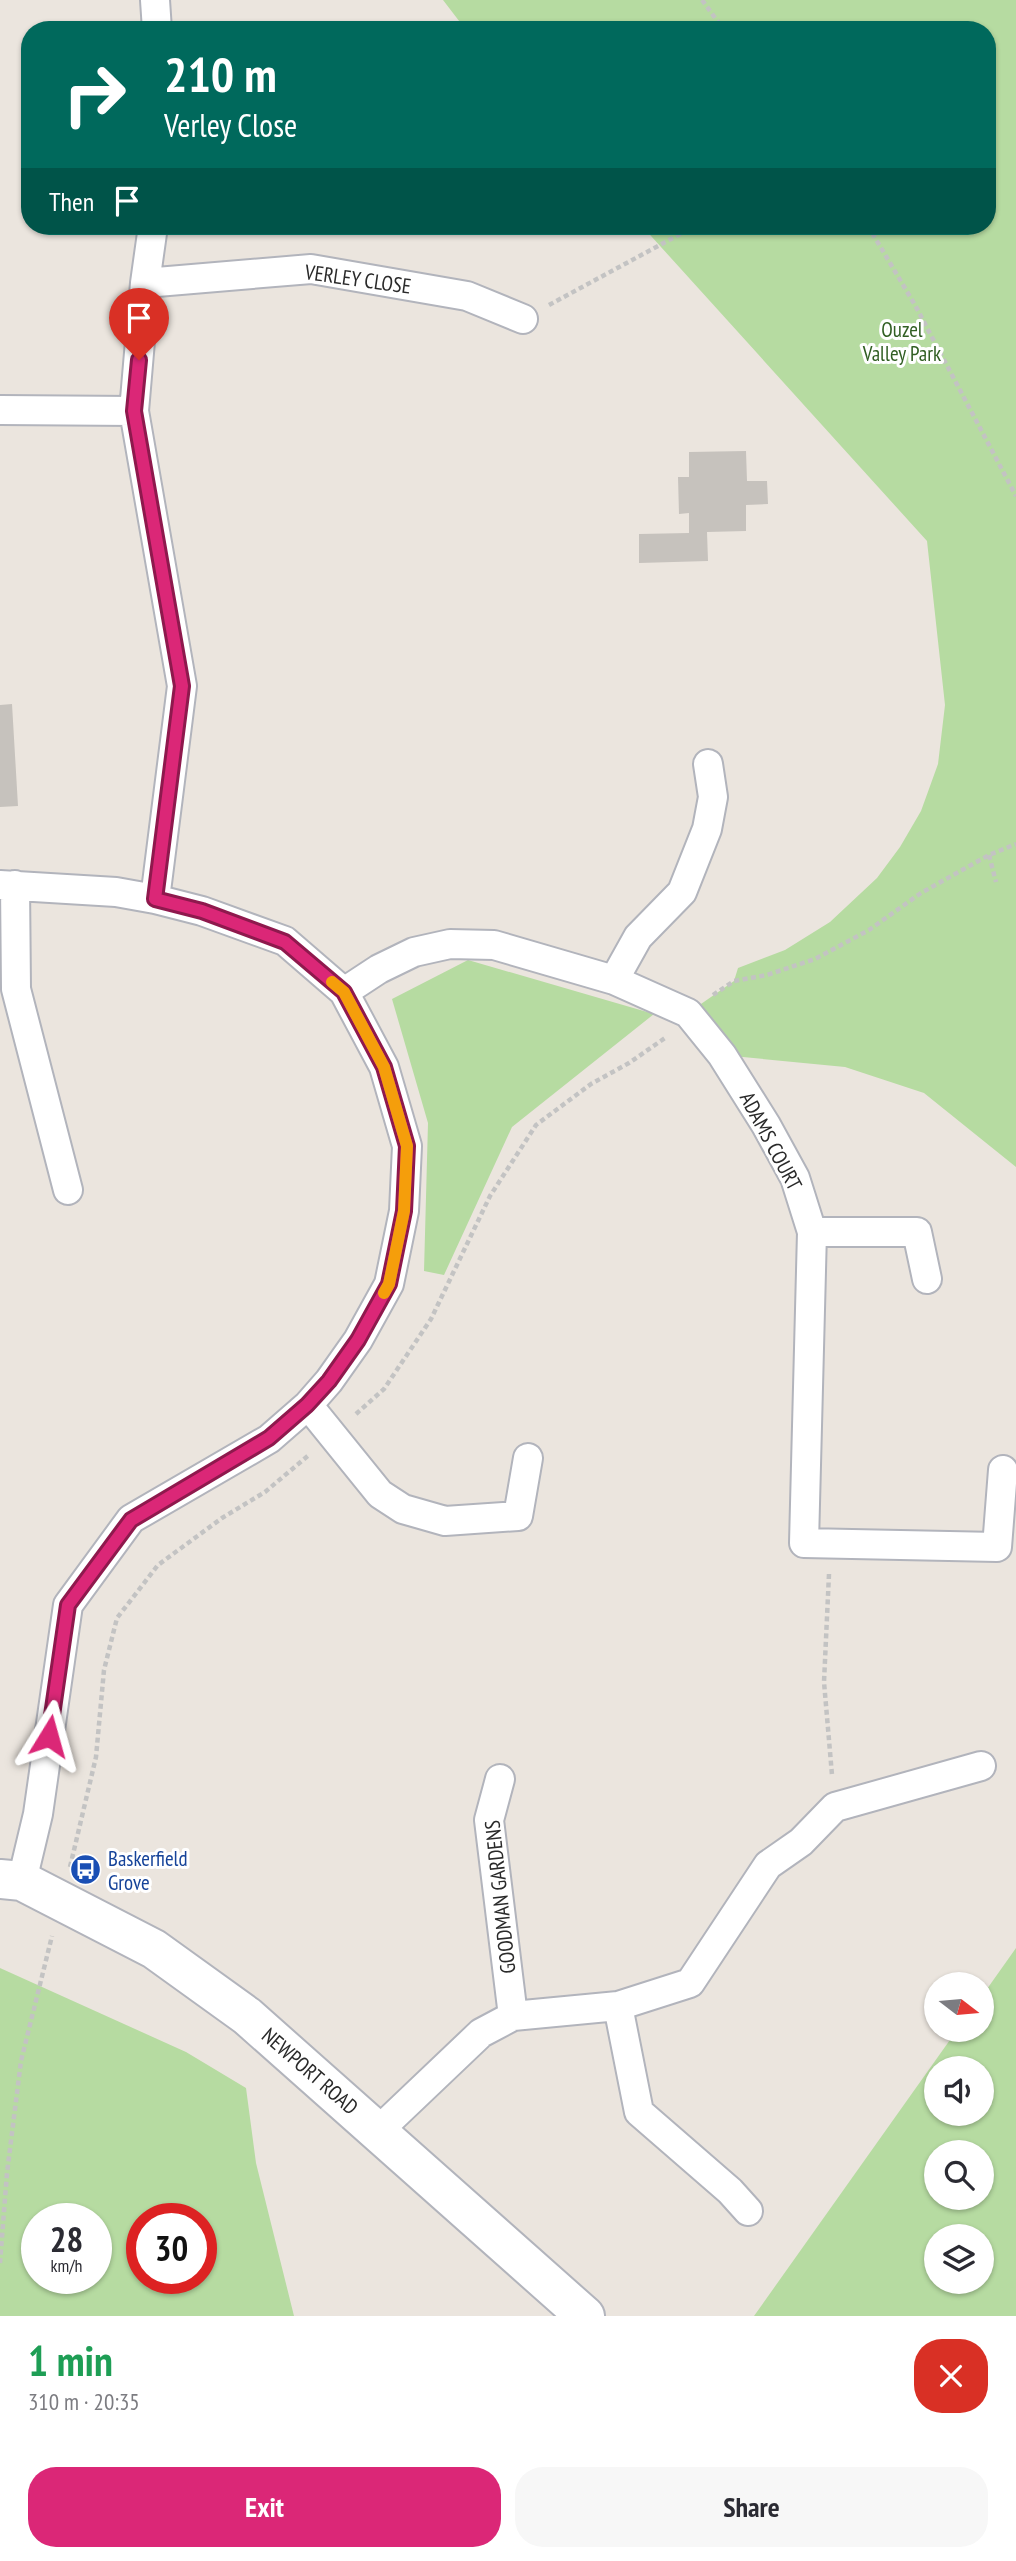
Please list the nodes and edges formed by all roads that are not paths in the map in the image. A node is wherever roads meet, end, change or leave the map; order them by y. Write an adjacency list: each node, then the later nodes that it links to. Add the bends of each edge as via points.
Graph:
1 (155, 0): 2 (street)
2 (156, 21)
3 (152, 235): 4 (street)
4 (145, 283): 5 (street, VERLEY CLOSE, via 311,269 467,296); 7 (street)
5 (523, 319)
6 (0, 410): 7 (street)
7 (134, 411): 10 (street, via 182,686)
8 (708, 764): 11 (street, via 713,797 707,829 682,892 638,937)
9 (7, 885): 10 (street); 13 (street, via 16,989)
10 (155, 899): 12 (street, via 215,915 285,942)
11 (614, 980): 12 (street, ADAMS COURT, via 494,945 450,944 414,952); 14 (street, ADAMS COURT, via 688,1013 722,1055 795,1178)
12 (344, 992): 16 (street, via 384,1067 407,1146 404,1211 389,1284 358,1340)
13 (68, 1189)
14 (812, 1232): 15 (street, via 917,1232); 18 (street, ADAMS COURT, via 804,1543 997,1547)
15 (927, 1279)
16 (307, 1405): 17 (street, via 380,1494 403,1509 445,1521 518,1516); 21 (street, via 269,1438 131,1520 68,1605 38,1814)
17 (528, 1458)
18 (1003, 1470)
19 (981, 1766): 22 (street, via 835,1807 801,1842 768,1865 690,1983)
20 (500, 1779): 23 (street, GOODMAN GARDENS, via 489,1820)
21 (11, 1880): 24 (street, NEWPORT ROAD, via 62,1900 154,1949 247,2016)
22 (618, 2006): 23 (street); 25 (street, via 639,2112)
23 (513, 2016): 24 (street, via 481,2033)
24 (378, 2132): 26 (street, NEWPORT ROAD)
25 (748, 2211)
26 (586, 2316)

